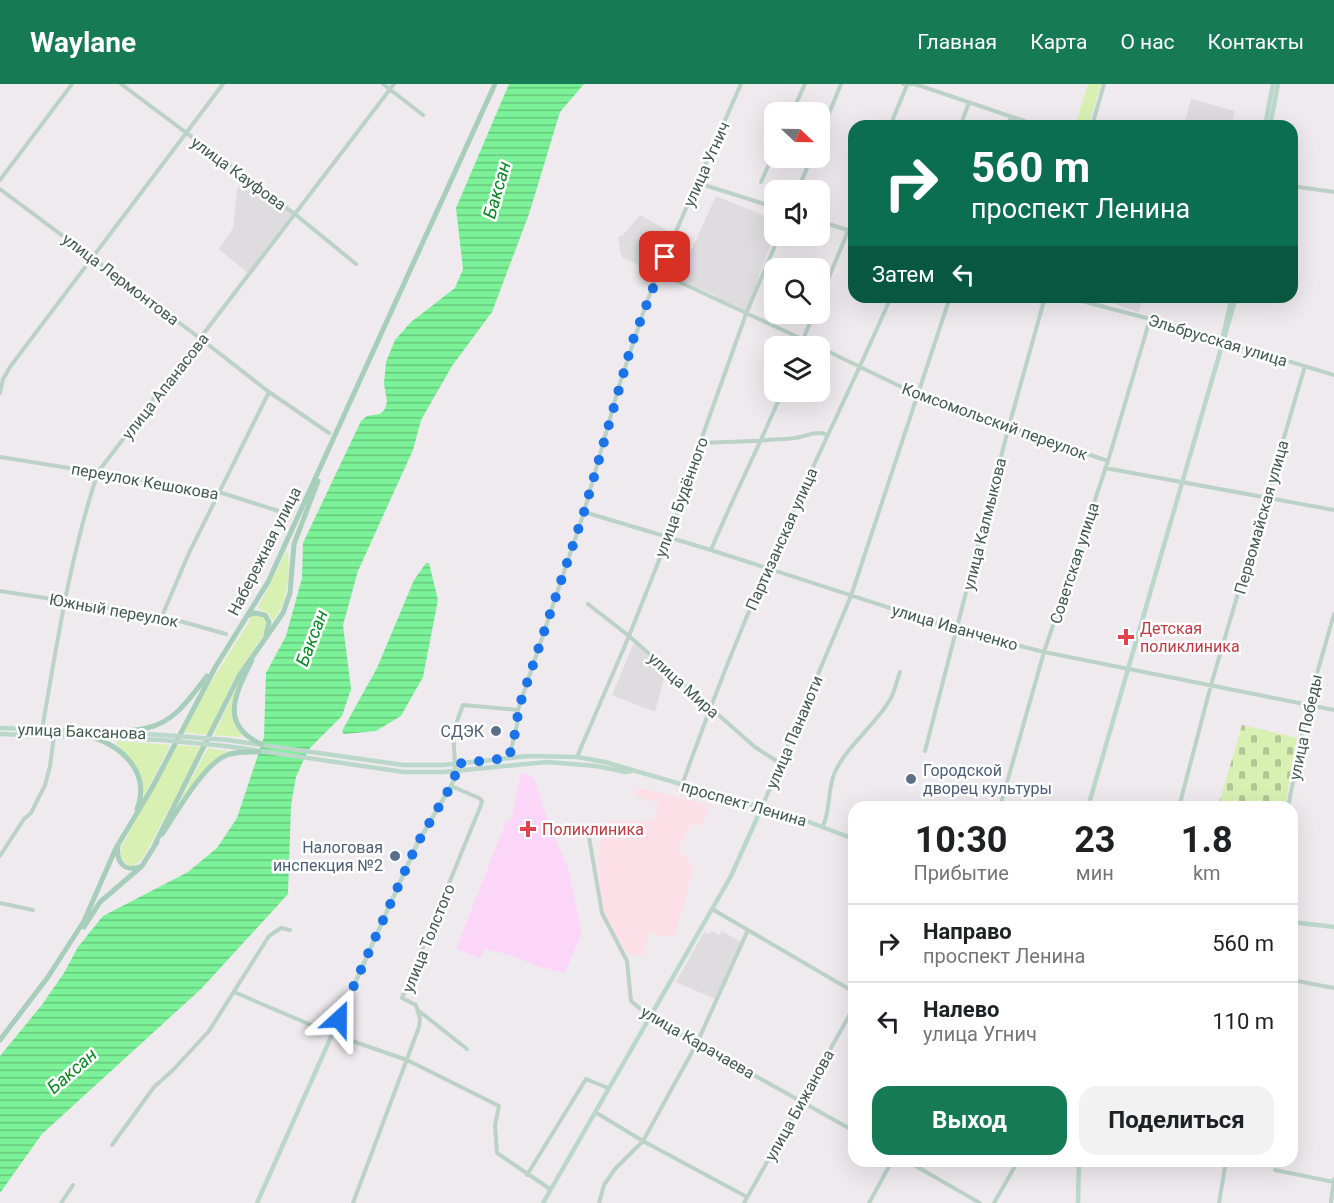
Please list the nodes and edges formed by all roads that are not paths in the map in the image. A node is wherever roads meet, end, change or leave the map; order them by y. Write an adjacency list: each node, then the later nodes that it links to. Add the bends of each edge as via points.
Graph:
1 (72, 84): 30 (street)
2 (121, 84): 28 (street, улица Кауфова)
3 (223, 84): 28 (street)
4 (383, 84): 15 (street)
5 (394, 84): 15 (street, улица Апанасова)
6 (495, 84): 71 (main road, Набережная улица)
7 (741, 84): 32 (street, улица Угнич)
8 (805, 84): 16 (street)
9 (841, 84): 18 (street)
10 (905, 84): 11 (street); 21 (street)
11 (915, 84): 17 (street)
12 (1104, 84): 25 (street)
13 (1273, 84): 26 (street)
14 (1278, 84): 27 (street)
15 (390, 89): 19 (street); 37 (street, улица Апанасова)
16 (797, 102)
17 (969, 103): 20 (street); 22 (street)
18 (830, 111)
19 (423, 115)
20 (1011, 117): 23 (street); 24 (street)
21 (892, 120)
22 (962, 120)
23 (1010, 120)
24 (1020, 120)
25 (1094, 120)
26 (1266, 120)
27 (1271, 120)
28 (185, 134): 37 (street, улица Кауфова); 42 (street)
29 (767, 168): 31 (street)
30 (0, 180)
31 (761, 182)
32 (698, 183): 36 (street); 44 (street, улица Угнич)
33 (1298, 187): 35 (street)
34 (0, 189): 42 (street, улица Лермонтова)
35 (1334, 192)
36 (764, 204)
37 (296, 214): 43 (street, улица Кауфова); 55 (street, улица Апанасова)
38 (830, 224): 39 (street)
39 (848, 230)
40 (848, 238): 45 (street)
41 (775, 246): 52 (street, улица Будённого)
42 (92, 257): 55 (street, улица Лермонтова); 62 (street, via 10,367)
43 (356, 264)
44 (658, 272): 52 (street, Комсомольский переулок); 79 (street, улица Угнич, via 633,340)
45 (830, 277)
46 (888, 303): 59 (street, Партизанская улица)
47 (948, 303): 63 (street, улица Панаиоти)
48 (1043, 303): 65 (street, улица Калмыкова)
49 (1090, 303): 53 (street, Эльбрусская улица)
50 (1231, 303): 56 (street)
51 (1234, 303): 56 (street)
52 (746, 314): 54 (street, Комсомольский переулок); 69 (street, улица Будённого)
53 (1150, 319): 56 (street, Эльбрусская улица); 72 (street, Советская улица)
54 (794, 336)
55 (201, 339): 61 (street, улица Лермонтова); 74 (street, улица Апанасова)
56 (1222, 341): 58 (street, Эльбрусская улица); 75 (street)
57 (830, 353): 59 (street, Комсомольский переулок)
58 (1305, 366): 60 (street, Эльбрусская улица); 77 (street, Первомайская улица)
59 (861, 367): 63 (street, Комсомольский переулок); 67 (street, Партизанская улица)
60 (1334, 375)
61 (269, 392): 66 (street, улица Лермонтова); 76 (street)
62 (0, 393)
63 (918, 395): 65 (street, Комсомольский переулок); 85 (street, улица Панаиоти)
64 (778, 402): 68 (street)
65 (1009, 426): 72 (street, Комсомольский переулок); 91 (street, улица Калмыкова)
66 (328, 433)
67 (827, 435): 68 (street); 83 (street, Партизанская улица)
68 (761, 441): 69 (street); 82 (street)
69 (700, 443): 81 (street, улица Будённого)
70 (0, 457): 74 (street, переулок Кешокова)
71 (325, 459): 90 (main road, Набережная улица, via 279,559); 94 (main road, via 294,544 288,602)
72 (1108, 461): 73 (street, Советская улица)
73 (1105, 468): 75 (street, Комсомольский переулок); 96 (street, Советская улица)
74 (98, 472): 76 (street, переулок Кешокова); 86 (street, улица Апанасова, via 83,518)
75 (1181, 482): 77 (street, Комсомольский переулок); 98 (street)
76 (219, 492): 80 (street, переулок Кешокова); 89 (street)
77 (1267, 497): 78 (street, Комсомольский переулок); 100 (street, Первомайская улица)
78 (1334, 510)
79 (584, 512): 81 (street, улица Иванченко); 103 (street, улица Угнич)
80 (288, 514)
81 (668, 537): 82 (street, улица Иванченко); 93 (street, улица Будённого)
82 (711, 550): 83 (street, улица Иванченко)
83 (767, 569): 85 (street, улица Иванченко); 102 (street, Партизанская улица)
84 (0, 591): 86 (street, Южный переулок)
85 (851, 596): 91 (street, улица Иванченко); 119 (street, улица Панаиоти)
86 (65, 601): 89 (street, Южный переулок); 107 (street, улица Апанасова)
87 (588, 604): 93 (street, улица Мира)
88 (1334, 614): 101 (street, улица Победы)
89 (162, 616): 92 (street, Южный переулок)
90 (246, 618): 94 (main road, via 259,612 267,618); 97 (main road, Набережная улица)
91 (958, 630): 96 (street, улица Иванченко); 114 (street, улица Калмыкова)
92 (226, 634)
93 (629, 636): 102 (street, улица Мира); 116 (street, улица Будённого)
94 (263, 642): 95 (main road)
95 (257, 650): 113 (main road, via 234,708 240,731); 134 (main road, via 239,676)
96 (1044, 652): 98 (street, улица Иванченко); 124 (street, Советская улица)
97 (216, 666): 106 (main road, via 171,718 147,729); 129 (main road, Набережная улица)
98 (1127, 668): 100 (street, улица Иванченко); 125 (street)
99 (900, 672): 130 (street, via 890,700 834,774)
100 (1211, 685): 101 (street, улица Иванченко); 126 (street, Первомайская улица)
101 (1308, 705): 104 (street, улица Иванченко); 127 (street, улица Победы)
102 (709, 707): 119 (street, улица Мира); 122 (street, Партизанская улица)
103 (518, 710): 117 (street, улица Угнич); 118 (street, via 463,705 453,732)
104 (1334, 710)
105 (0, 728): 107 (street, улица Баксанова)
106 (113, 732): 107 (street, улица Баксанова); 111 (street, улица Баксанова)
107 (42, 733): 108 (street, улица Баксанова); 109 (street, улица Баксанова)
108 (0, 734)
109 (54, 736): 110 (street, улица Баксанова); 135 (street, via 45,785 31,813)
110 (92, 737): 111 (street, улица Баксанова); 129 (main road, via 115,746 135,771 140,797)
111 (163, 737): 112 (street, bridge)
112 (226, 743): 113 (street, проспект Ленина); 115 (street, проспект Ленина)
113 (261, 744): 118 (street, проспект Ленина, via 404,765)
114 (925, 751)
115 (259, 752): 120 (street, проспект Ленина, via 404,772); 134 (main road, via 233,753 214,763)
116 (577, 757): 117 (street, проспект Ленина); 121 (street, проспект Ленина, via 619,764)
117 (509, 758): 118 (street, проспект Ленина)
118 (455, 764): 120 (street)
119 (781, 764): 128 (street, улица Панаиоти)
120 (455, 770): 121 (street, проспект Ленина, via 547,762); 123 (street)
121 (632, 771): 122 (street, проспект Ленина)
122 (682, 785): 128 (street, проспект Ленина)
123 (451, 786): 149 (street, улица Толстого, via 482,801 402,998); 152 (street, via 417,844)
124 (1002, 801)
125 (1090, 801)
126 (1181, 801)
127 (1289, 801)
128 (762, 807): 130 (street, проспект Ленина); 138 (street, улица Панаиоти)
129 (130, 825): 133 (main road, Набережная улица)
130 (823, 826): 131 (street, проспект Ленина)
131 (848, 836)
132 (589, 837): 150 (street, улица Карачаева, via 602,913 627,961 631,1001)
133 (119, 842): 136 (main road, via 118,858 122,865 133,869); 144 (main road, Набережная улица, via 92,904)
134 (155, 844): 136 (main road)
135 (0, 856)
136 (142, 866): 144 (main road, via 100,902)
137 (0, 903): 139 (street)
138 (712, 909): 143 (street); 150 (street, улица Панаиоти)
139 (33, 910)
140 (1298, 923): 141 (street)
141 (1334, 927)
142 (290, 930): 148 (street, via 280,928 269,936)
143 (748, 930): 147 (street); 154 (street)
144 (53, 969): 153 (main road, Набережная улица)
145 (1298, 981): 146 (street)
146 (1334, 987)
147 (848, 988)
148 (234, 992): 152 (street); 162 (street, via 209,1031 154,1087)
149 (419, 1010): 155 (street); 156 (street, улица Толстого)
150 (650, 1017): 154 (street, улица Карачаева); 157 (street, улица Панаиоти)
151 (848, 1018): 158 (street, улица Бижанова)
152 (332, 1034): 156 (street); 175 (street)
153 (0, 1040)
154 (697, 1043): 158 (street, улица Карачаева); 161 (street)
155 (467, 1049)
156 (407, 1060): 169 (street, via 499,1106 495,1125 497,1153); 176 (street, улица Толстого)
157 (608, 1088): 159 (street, улица Панаиоти); 169 (street, via 586,1080)
158 (801, 1102): 160 (street, улица Карачаева); 173 (street, улица Бижанова)
159 (595, 1112): 161 (street); 172 (street, улица Панаиоти)
160 (848, 1128)
161 (643, 1141): 173 (street); 178 (street, via 615,1169 604,1185)
162 (112, 1145)
163 (889, 1167): 180 (street)
164 (917, 1167): 181 (street)
165 (1015, 1167): 182 (street)
166 (1079, 1167): 183 (street)
167 (1225, 1167): 184 (street)
168 (1275, 1170): 170 (street)
169 (527, 1175): 172 (street)
170 (1334, 1181): 185 (street)
171 (73, 1185): 174 (street)
172 (550, 1189): 177 (street, улица Панаиоти)
173 (747, 1197): 179 (street, улица Бижанова)
174 (62, 1203)
175 (257, 1203)
176 (353, 1203)
177 (543, 1203)
178 (599, 1203)
179 (744, 1203)
180 (869, 1203)
181 (980, 1203)
182 (994, 1203)
183 (1078, 1203)
184 (1219, 1203)
185 (1332, 1203)

